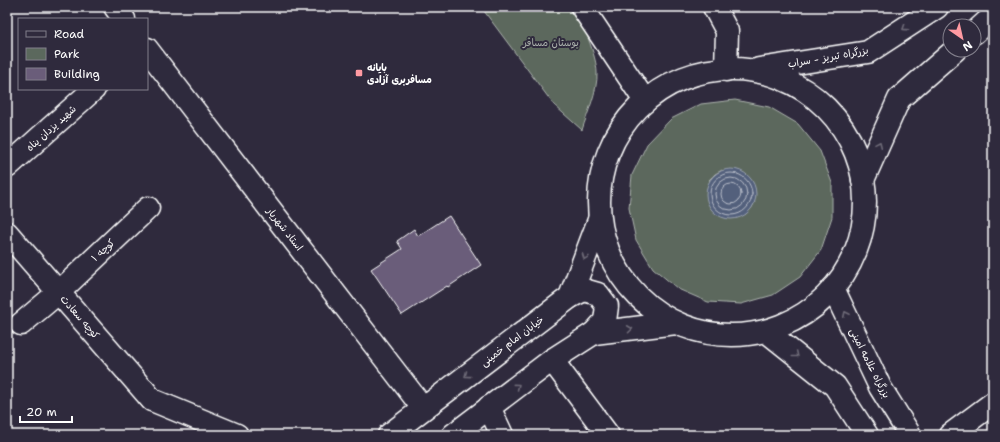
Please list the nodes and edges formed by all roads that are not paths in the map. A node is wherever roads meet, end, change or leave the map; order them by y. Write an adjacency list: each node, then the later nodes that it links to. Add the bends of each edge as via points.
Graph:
1 (115, 7): 6 (main road)
2 (582, 7): 13 (main road)
3 (714, 7): 10 (main road, via 727,31)
4 (937, 7): 11 (main road, بزرگراه تبریز - سراب, one-way to 11, via 868,52)
5 (993, 16): 7 (main road)
6 (123, 18)
7 (982, 26)
8 (148, 50): 31 (main road, استاد شهریار)
9 (946, 58): 15 (main road, one-way to 9, via 899,98)
10 (726, 70): 11 (main road); 13 (main road, via 715,70 678,80)
11 (753, 70): 15 (main road, via 780,78 805,90 826,108 844,129 856,153)
12 (93, 90): 14 (main road, شهید یزدان پناه)
13 (645, 101): 17 (main road, via 616,135 601,176)
14 (7, 167)
15 (863, 180): 19 (main road, via 864,218 854,256)
16 (148, 208): 20 (main road, کوچه ۱)
17 (599, 220): 21 (main road, one-way to 21); 22 (main road, via 612,263 639,299)
18 (7, 233): 20 (main road, کوچه سعادت)
19 (833, 288): 24 (main road, via 803,315); 38 (main road, بزرگراه علامه امینی, one-way to 19, via 880,387)
20 (58, 292): 23 (main road, کوچه ۱); 28 (main road, کوچه سعادت)
21 (570, 297): 25 (main road, via 584,290 598,294 607,306 605,321); 31 (main road, خیابان امام خمینی, one-way to 31)
22 (676, 323): 24 (main road, via 720,335); 25 (main road, one-way to 22)
23 (21, 324)
24 (766, 331): 37 (main road, one-way to 37, via 835,386)
25 (594, 333): 26 (main road)
26 (552, 360): 30 (main road, one-way to 26); 36 (main road)
27 (135, 380): 28 (main road, کوچه سعادت)
28 (152, 400): 32 (main road, کوچه سعادت)
29 (993, 403): 39 (main road)
30 (489, 407): 34 (main road); 35 (main road)
31 (423, 408): 33 (main road, خیابان امام خمینی)
32 (237, 435)
33 (388, 435)
34 (453, 435)
35 (502, 435)
36 (608, 435)
37 (867, 435)
38 (910, 435)
39 (950, 435)

